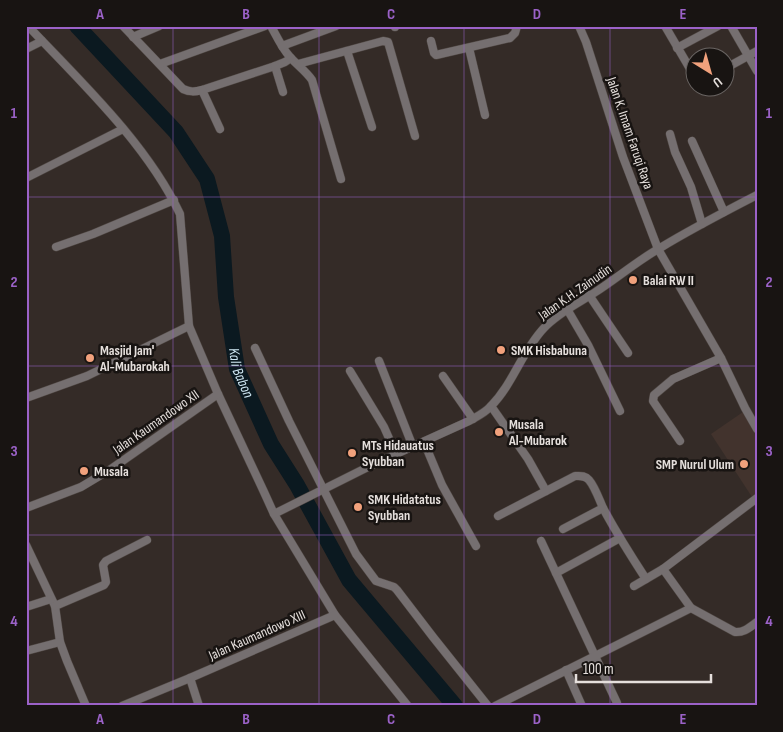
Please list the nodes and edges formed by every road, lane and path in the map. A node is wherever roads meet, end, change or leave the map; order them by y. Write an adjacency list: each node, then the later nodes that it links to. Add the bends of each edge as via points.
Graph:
1 (28, 26): 13 (street)
2 (122, 26): 12 (street)
3 (159, 26): 12 (street)
4 (265, 26): 25 (street)
5 (271, 26): 15 (street)
6 (336, 26): 15 (street)
7 (517, 26): 16 (street, via 510,38)
8 (579, 26): 45 (street, Jalan K. Imam Faruqi Raya)
9 (665, 26): 17 (street)
10 (718, 26): 17 (street)
11 (731, 26): 21 (street)
12 (133, 37): 25 (street)
13 (42, 41): 18 (street); 33 (street)
14 (431, 41): 16 (street, via 436,55)
15 (282, 46): 22 (street)
16 (469, 48): 31 (street)
17 (677, 48): 23 (street)
18 (26, 49)
19 (347, 51): 26 (street); 32 (street); 36 (street, via 388,42)
20 (757, 51): 21 (street)
21 (748, 56): 24 (street); 28 (street)
22 (291, 58): 26 (street); 27 (street)
23 (686, 63)
24 (736, 63)
25 (160, 64): 29 (street, via 183,89 189,92)
26 (298, 64): 39 (street, via 312,80)
27 (275, 66): 29 (street); 30 (street)
28 (757, 71)
29 (202, 90): 34 (street)
30 (283, 92)
31 (485, 115)
32 (372, 126)
33 (123, 129): 38 (street); 41 (street, via 147,158)
34 (220, 130)
35 (670, 134): 43 (street)
36 (416, 136)
37 (692, 141): 42 (street)
38 (26, 178)
39 (341, 179)
40 (757, 195): 42 (street, Jalan K.H. Zainudin)
41 (174, 200): 44 (street); 48 (street, via 180,214)
42 (724, 212): 43 (street, Jalan K.H. Zainudin)
43 (702, 224): 45 (street, Jalan K.H. Zainudin)
44 (56, 247)
45 (658, 249): 46 (street, Jalan K.H. Zainudin); 51 (street)
46 (589, 296): 47 (street, Jalan K.H. Zainudin); 50 (street)
47 (567, 309): 57 (street, Jalan K.H. Zainudin, via 544,327); 58 (street)
48 (189, 326): 55 (street); 56 (street, via 87,376)
49 (255, 348): 65 (street)
50 (628, 353)
51 (721, 358): 60 (street); 61 (street, via 673,379 654,395 653,401)
52 (379, 362): 63 (street)
53 (350, 371): 64 (street, via 384,427)
54 (442, 376): 59 (street)
55 (218, 394): 68 (street, Jalan Kaumandowo XII, via 81,487); 70 (street)
56 (26, 398)
57 (491, 406): 59 (street, Jalan K.H. Zainudin); 66 (street)
58 (620, 411)
59 (473, 419): 62 (street, Jalan K.H. Zainudin)
60 (757, 429)
61 (680, 441)
62 (424, 442): 63 (street, Jalan K.H. Zainudin); 77 (street, via 442,485)
63 (413, 447): 64 (street, Jalan K.H. Zainudin)
64 (396, 454): 65 (street, Jalan K.H. Zainudin)
65 (323, 489): 70 (street, Jalan K.H. Zainudin); 98 (street, via 356,554 375,580 397,590)
66 (546, 491): 69 (street, via 575,476 584,476); 71 (street)
67 (757, 498): 79 (street)
68 (26, 508)
69 (603, 508): 72 (street); 73 (street)
70 (275, 513): 86 (street)
71 (498, 516)
72 (562, 530)
73 (620, 538): 80 (street); 81 (street)
74 (147, 540): 83 (street, via 106,561 103,565 104,585)
75 (541, 541): 80 (street)
76 (26, 544): 78 (street)
77 (476, 546)
78 (28, 554): 83 (street)
79 (663, 569): 81 (street); 85 (street)
80 (556, 573): 90 (street)
81 (646, 579): 82 (street)
82 (634, 586)
83 (53, 602): 84 (street); 88 (street)
84 (26, 607)
85 (691, 608): 87 (street, via 734,632); 90 (street)
86 (335, 615): 92 (street, Jalan Kaumandowo XIII); 97 (street)
87 (757, 622)
88 (60, 642): 89 (street); 94 (street)
89 (26, 651)
90 (595, 655): 91 (street); 93 (street)
91 (566, 670): 99 (street); 100 (street)
92 (190, 678): 95 (street, Jalan Kaumandowo XIII); 96 (street)
93 (617, 703)
94 (86, 706)
95 (122, 706)
96 (199, 706)
97 (408, 706)
98 (488, 706)
99 (495, 706)
100 (582, 706)

